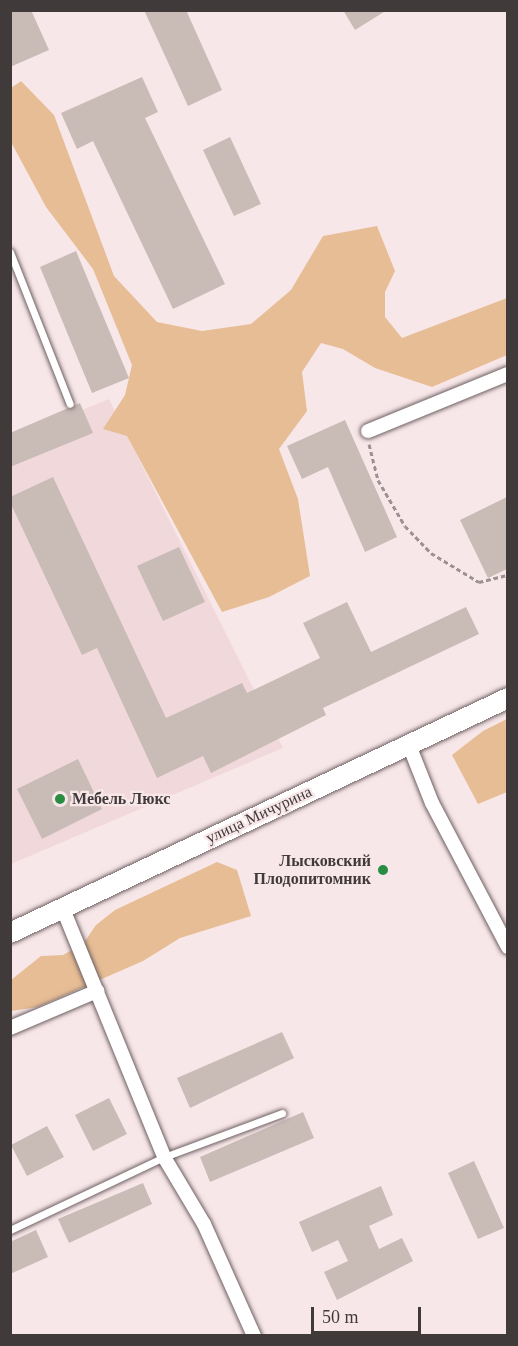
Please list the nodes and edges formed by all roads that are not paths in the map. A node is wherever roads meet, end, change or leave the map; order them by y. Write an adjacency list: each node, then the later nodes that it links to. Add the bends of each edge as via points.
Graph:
1 (10, 252): 3 (lane)
2 (507, 374): 4 (street)
3 (70, 404)
4 (368, 430)
5 (507, 698): 6 (main road, улица Мичурина)
6 (409, 745): 7 (main road, улица Мичурина); 9 (street, via 432,803)
7 (63, 909): 8 (main road, улица Мичурина); 10 (street)
8 (10, 933)
9 (507, 947)
10 (97, 991): 11 (street); 13 (street)
11 (10, 1028)
12 (282, 1113): 13 (lane)
13 (164, 1157): 14 (lane); 15 (street, via 204,1224)
14 (10, 1230)
15 (254, 1335)

